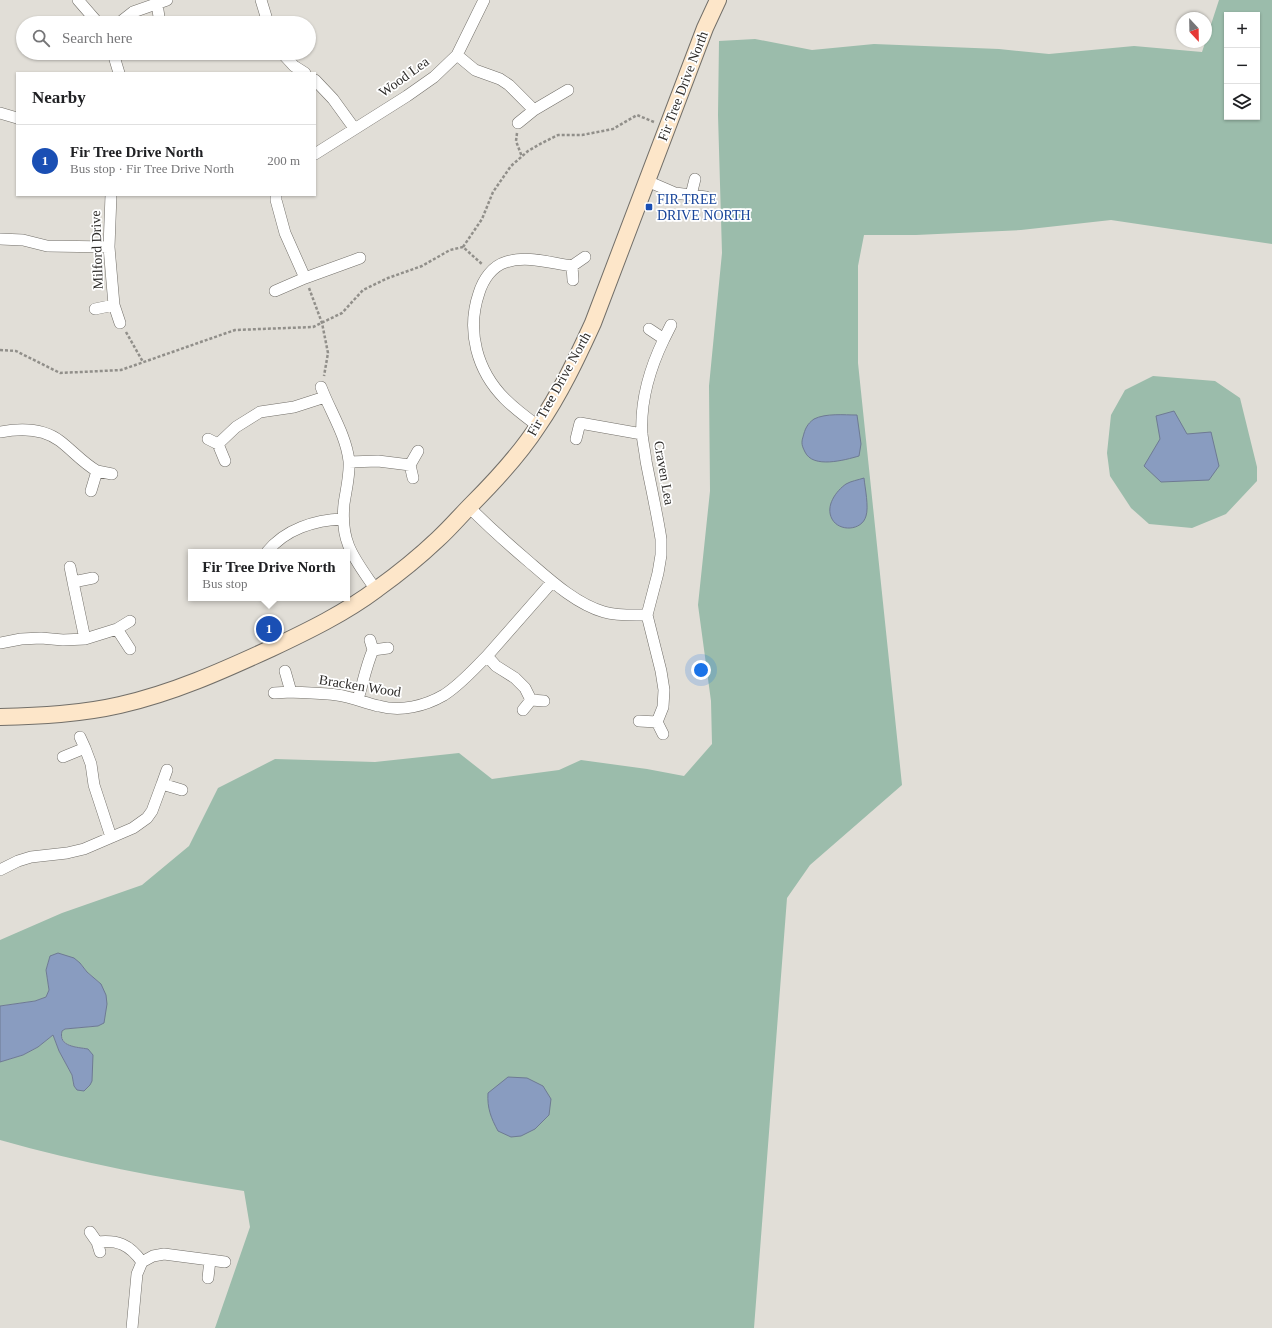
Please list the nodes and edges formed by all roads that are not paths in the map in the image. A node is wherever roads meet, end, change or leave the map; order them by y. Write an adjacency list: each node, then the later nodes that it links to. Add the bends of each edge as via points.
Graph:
1 (78, 0): 7 (street)
2 (168, 0): 6 (street)
3 (261, 0): 10 (street)
4 (484, 0): 11 (street, Wood Lea)
5 (718, 0): 25 (street, Fir Tree Drive North)
6 (156, 4): 8 (street); 9 (street)
7 (92, 16)
8 (128, 16)
9 (159, 16)
10 (266, 16)
11 (457, 55): 18 (street, via 475,70 509,85); 22 (street, Wood Lea, via 434,77 408,96)
12 (115, 60): 14 (street)
13 (288, 60): 15 (street)
14 (120, 72)
15 (303, 72)
16 (316, 81): 22 (street)
17 (568, 90): 18 (street)
18 (534, 110): 21 (street)
19 (0, 113): 20 (street)
20 (16, 118)
21 (518, 123)
22 (354, 128): 23 (street, Wood Lea)
23 (316, 153)
24 (695, 179): 26 (street)
25 (647, 181): 26 (street, via 675,193); 44 (street, Fir Tree Drive North, via 593,323)
26 (691, 195): 29 (street)
27 (111, 196): 31 (street, Milford Drive)
28 (276, 196): 35 (street, via 285,233)
29 (706, 197)
30 (0, 239): 31 (street, via 23,240 47,246)
31 (109, 247): 38 (street, Milford Drive)
32 (585, 257): 34 (street)
33 (360, 258): 35 (street)
34 (572, 266): 36 (street); 44 (street, via 522,259 504,262 491,272 481,286 475,307 475,344 489,380 505,399)
35 (306, 278): 37 (street)
36 (573, 280)
37 (275, 291)
38 (114, 304): 39 (street, Milford Drive); 40 (street, Milford Drive)
39 (95, 309)
40 (120, 323)
41 (672, 325): 43 (street, Craven Lea)
42 (649, 329): 43 (street)
43 (664, 339): 46 (street, Craven Lea, via 645,393)
44 (538, 426): 58 (street, Fir Tree Drive North, via 494,482)
45 (0, 432): 54 (street, via 22,429 48,434)
46 (642, 434): 48 (street, via 580,423); 68 (street, Craven Lea, via 661,540 658,573)
47 (208, 439): 49 (street)
48 (576, 439)
49 (218, 444): 51 (street); 52 (street, via 236,427 260,412 294,407 323,392 344,440)
50 (418, 451): 53 (street)
51 (225, 461)
52 (349, 462): 53 (street); 59 (street)
53 (410, 465): 56 (street)
54 (97, 471): 55 (street); 57 (street)
55 (112, 474)
56 (413, 478)
57 (91, 491)
58 (469, 507): 66 (street); 67 (street, Fir Tree Drive North, via 438,539)
59 (342, 519): 60 (street, via 302,527 278,541); 61 (street)
60 (271, 549)
61 (349, 549)
62 (350, 551): 67 (street)
63 (70, 567): 65 (street)
64 (94, 578): 65 (street)
65 (73, 582): 71 (street)
66 (552, 582): 68 (street, via 586,605 605,612); 75 (street, Bracken Wood)
67 (376, 590): 83 (street, Fir Tree Drive North, via 350,608 286,641 234,665 150,698 72,713)
68 (647, 615): 85 (street, Craven Lea, via 664,690 663,707)
69 (130, 621): 70 (street)
70 (118, 629): 71 (street); 74 (street)
71 (86, 639): 72 (street, via 34,638)
72 (0, 643)
73 (388, 648): 79 (street, via 372,645)
74 (130, 649)
75 (488, 656): 79 (street, Bracken Wood, via 458,685 445,694 415,707 380,707); 80 (street, via 496,666 525,688)
76 (285, 671): 77 (street)
77 (291, 692): 78 (street, Bracken Wood); 79 (street, Bracken Wood)
78 (274, 693)
79 (358, 699)
80 (531, 700): 81 (street); 82 (street)
81 (544, 701)
82 (523, 710)
83 (0, 717)
84 (639, 720): 85 (street)
85 (657, 722): 86 (street)
86 (663, 734)
87 (80, 737): 88 (street)
88 (85, 748): 89 (street); 93 (street, via 91,764 94,786)
89 (63, 757)
90 (167, 770): 91 (street)
91 (162, 784): 92 (street); 93 (street, via 147,818)
92 (182, 790)
93 (111, 837): 94 (street, via 84,849 31,857)
94 (0, 870)
95 (90, 1232): 97 (street, via 98,1247 110,1241 128,1247)
96 (210, 1260): 97 (street, via 164,1254); 98 (street); 99 (street)
97 (142, 1262): 100 (street, via 137,1274)
98 (225, 1262)
99 (208, 1278)
100 (132, 1328)

